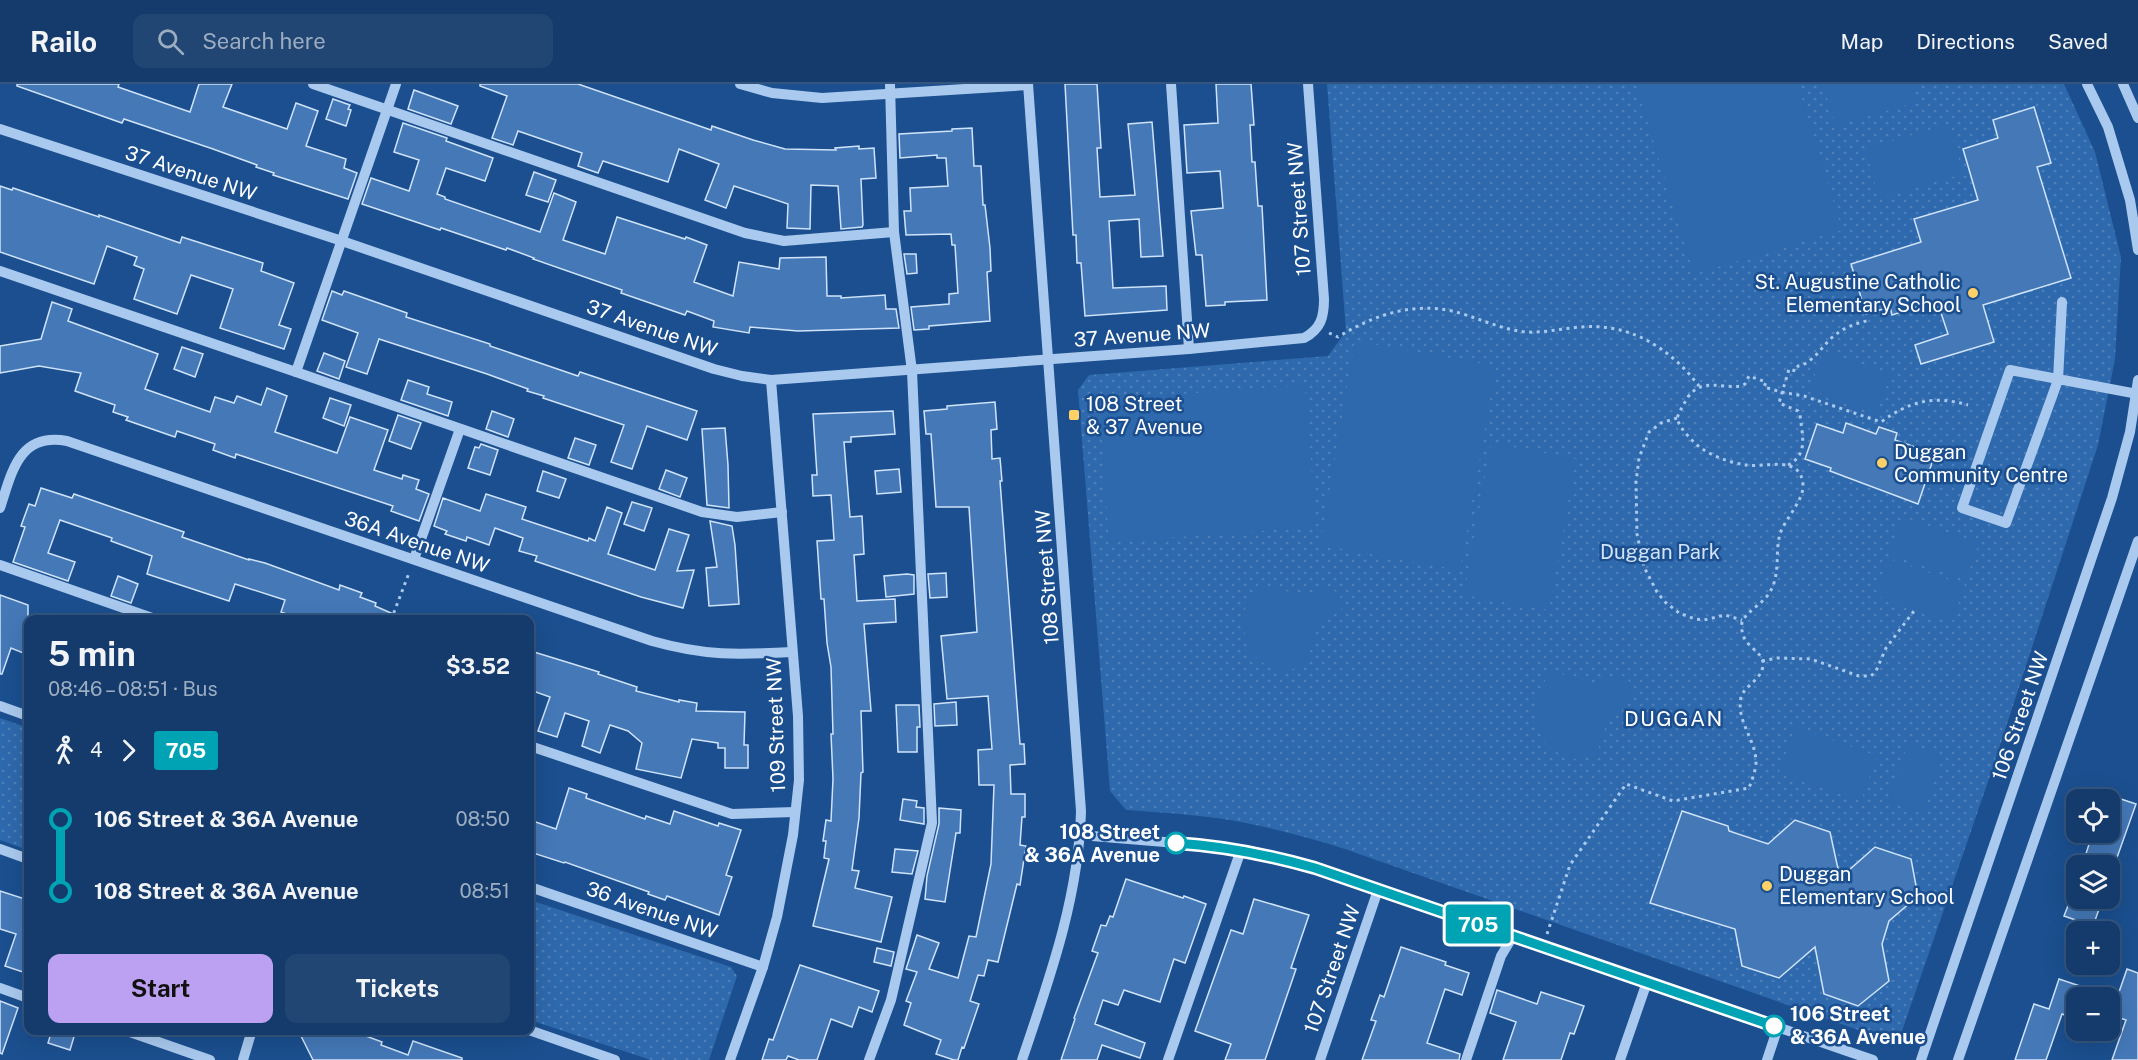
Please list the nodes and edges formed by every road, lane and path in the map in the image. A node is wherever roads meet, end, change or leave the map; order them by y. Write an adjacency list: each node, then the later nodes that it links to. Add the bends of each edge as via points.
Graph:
1 (313, 84): 11 (street)
2 (396, 84): 11 (street)
3 (740, 84): 9 (street, via 772,93 822,98)
4 (1028, 84): 9 (street); 22 (street, 108 Street NW)
5 (1171, 84): 21 (street)
6 (1308, 84): 20 (street, 107 Street NW, via 1324,299)
7 (2087, 84): 16 (street, via 2108,127 2130,200)
8 (2123, 84): 10 (street)
9 (890, 89): 14 (street)
10 (2133, 92): 12 (street)
11 (387, 109): 14 (street, via 766,238 784,241); 15 (street)
12 (2138, 118)
13 (0, 129): 15 (street, 37 Avenue NW)
14 (894, 232): 23 (street)
15 (342, 241): 24 (street); 25 (street, 37 Avenue NW, via 714,369)
16 (2138, 250)
17 (0, 271): 24 (street)
18 (2062, 302): 26 (street)
19 (1870, 320): 29 (path, via 1842,331 1796,371 1789,369)
20 (1317, 329): 21 (street, 37 Avenue NW, via 1295,341); 28 (path, via 1338,337 1378,315 1419,309 1452,311 1527,332 1603,326 1630,332 1657,346)
21 (1189, 349): 22 (street, 37 Avenue NW)
22 (1049, 360): 23 (street, 37 Avenue NW); 50 (street, 108 Street NW, via 1079,770)
23 (912, 371): 25 (street, 37 Avenue NW); 70 (street, via 932,824 891,1000)
24 (296, 372): 33 (street)
25 (771, 380): 36 (street, 109 Street NW)
26 (2058, 380): 26 (street, via 2010,370 1962,508 2006,523); 30 (street)
27 (2138, 380): 30 (street, 106 Street NW)
28 (1699, 387): 29 (path, via 1741,386 1749,376 1766,382 1764,387); 32 (path, via 1686,400)
29 (1781, 392): 31 (path, via 1881,422 1919,402 1948,400); 34 (path, via 1779,403 1800,414 1804,447 1799,458)
30 (2137, 394): 78 (street, 106 Street NW, via 2112,498)
31 (1968, 405)
32 (1677, 418): 34 (path, via 1695,444 1709,453 1743,465); 43 (path, via 1649,432 1639,458 1637,534 1644,567 1657,592 1679,613 1704,620 1725,615)
33 (460, 429): 36 (street, via 702,512 737,517); 38 (street)
34 (1788, 465): 43 (path, via 1802,477 1803,487 1780,536 1776,576 1770,592)
35 (0, 508): 38 (street, 36A Avenue NW, via 20,457 35,442 67,441)
36 (782, 512): 44 (street, 109 Street NW)
37 (2138, 542): 79 (street)
38 (414, 560): 42 (path); 44 (street, 36A Avenue NW, via 683,650 732,655)
39 (0, 565): 41 (street)
40 (1914, 611): 45 (path, via 1886,648 1874,674 1859,676 1817,660 1800,658)
41 (144, 615)
42 (392, 615)
43 (1743, 620): 45 (path, via 1745,640)
44 (792, 652): 49 (street, 109 Street NW, via 798,716)
45 (1762, 661): 57 (path, via 1760,674 1741,697 1741,719 1756,761 1749,788 1673,801 1626,784 1570,865)
46 (0, 706): 47 (street)
47 (24, 715)
48 (534, 747): 49 (street, via 732,814)
49 (795, 812): 58 (street, 109 Street NW, via 785,882)
50 (1080, 835): 52 (street); 71 (street, 108 Street NW, via 1061,939)
51 (0, 849): 53 (street)
52 (1240, 850): 55 (street, via 1284,859); 72 (street)
53 (24, 858)
54 (534, 888): 58 (street, 36 Avenue NW)
55 (1378, 890): 56 (street); 73 (street, 107 Street NW)
56 (1513, 936): 57 (street); 74 (street, via 1501,956)
57 (1543, 946): 59 (street)
58 (763, 967): 69 (street, 109 Street NW)
59 (1647, 982): 62 (street); 75 (street)
60 (0, 988): 61 (street)
61 (24, 997)
62 (1778, 1027): 76 (street); 77 (street)
63 (534, 1032): 68 (street)
64 (138, 1035): 66 (street)
65 (250, 1035): 67 (street)
66 (210, 1060)
67 (243, 1060)
68 (615, 1060)
69 (730, 1060)
70 (869, 1060)
71 (1022, 1060)
72 (1168, 1060)
73 (1320, 1060)
74 (1466, 1060)
75 (1620, 1060)
76 (1767, 1060)
77 (1873, 1060)
78 (1921, 1060)
79 (1958, 1060)

